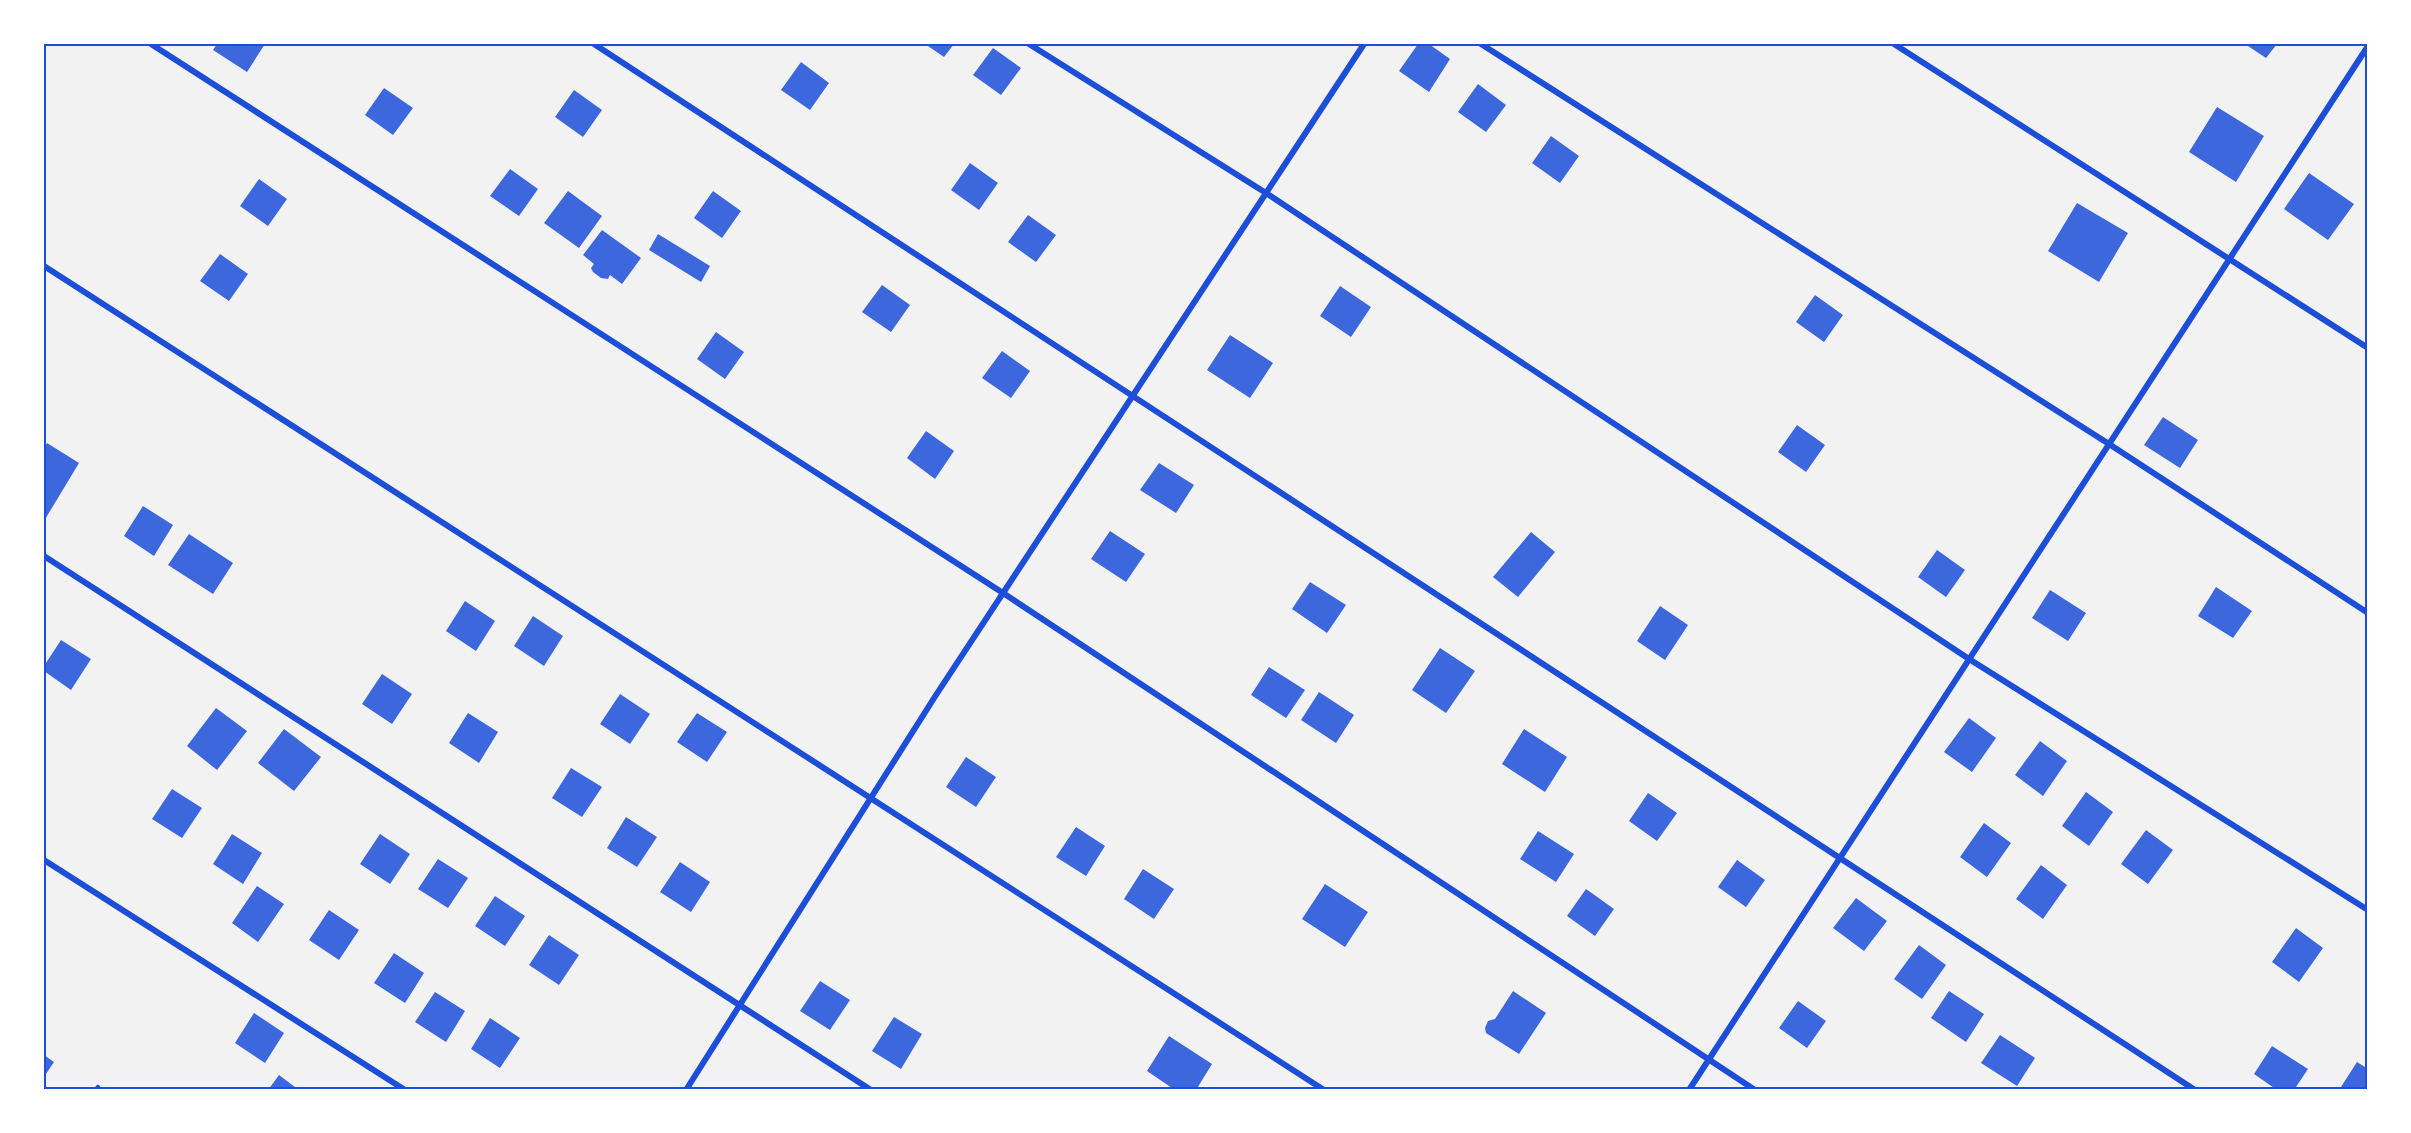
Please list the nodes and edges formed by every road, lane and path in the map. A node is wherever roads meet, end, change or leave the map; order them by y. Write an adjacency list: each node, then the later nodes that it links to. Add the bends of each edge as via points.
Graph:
1 (152, 44): 15 (street)
2 (594, 44): 12 (street)
3 (1029, 44): 8 (street)
4 (1364, 44): 8 (street)
5 (1481, 44): 13 (street)
6 (1894, 44): 9 (street)
7 (2367, 45): 9 (street)
8 (1266, 193): 12 (street); 17 (street)
9 (2230, 258): 11 (street); 13 (street)
10 (44, 266): 18 (street)
11 (2367, 348)
12 (1133, 395): 15 (street); 19 (street)
13 (2109, 444): 16 (street); 17 (street)
14 (44, 556): 22 (street)
15 (1003, 593): 18 (street); 23 (street)
16 (2367, 614)
17 (1969, 659): 19 (street); 21 (street)
18 (872, 797): 22 (street); 27 (street)
19 (1840, 857): 23 (street); 30 (street)
20 (44, 860): 24 (street)
21 (2367, 910)
22 (740, 1005): 25 (street); 26 (street)
23 (1708, 1060): 28 (street); 29 (street)
24 (405, 1089)
25 (686, 1089)
26 (871, 1089)
27 (1324, 1089)
28 (1689, 1089)
29 (1755, 1089)
30 (2196, 1089)

